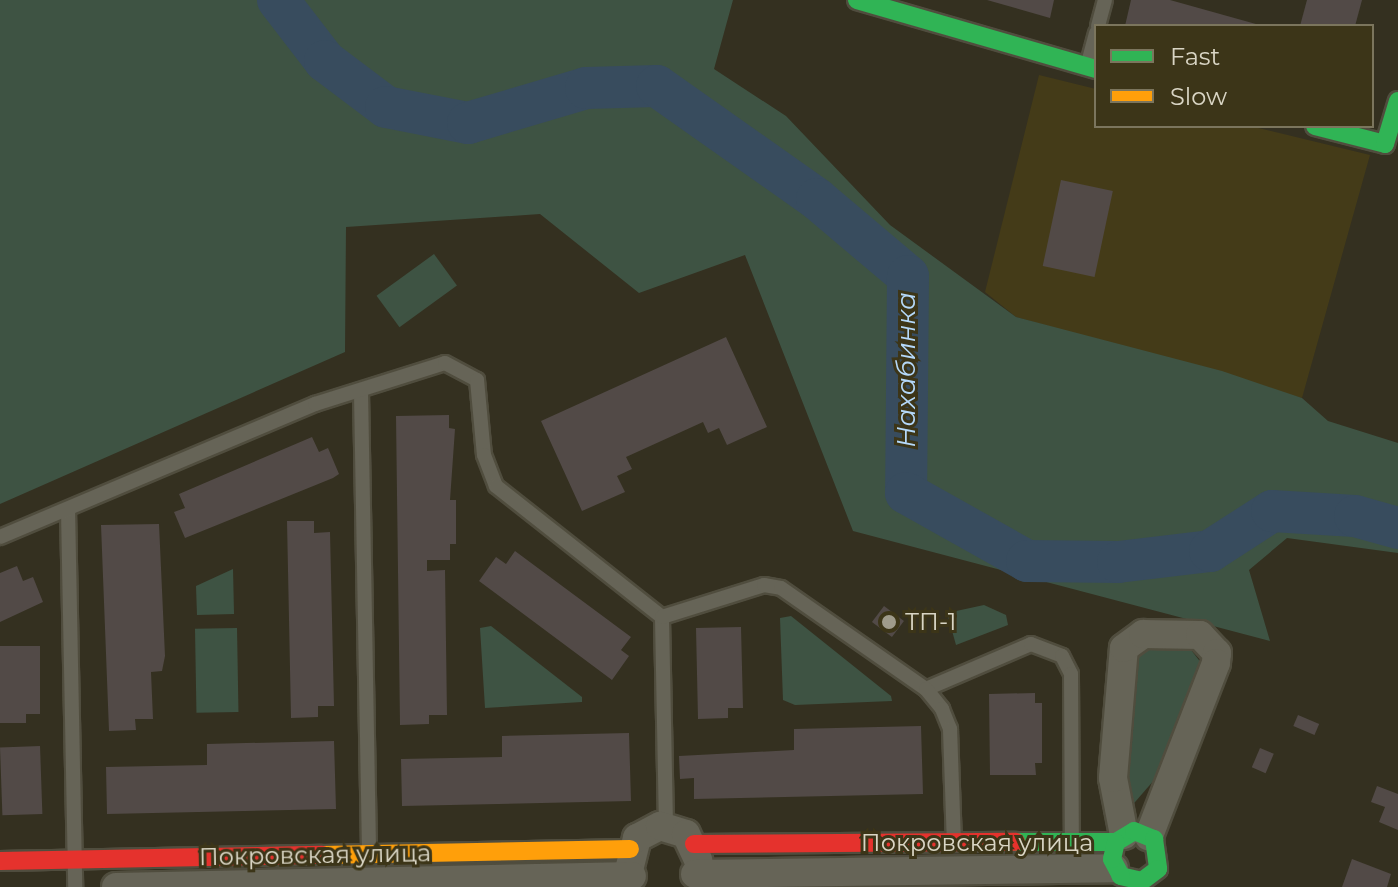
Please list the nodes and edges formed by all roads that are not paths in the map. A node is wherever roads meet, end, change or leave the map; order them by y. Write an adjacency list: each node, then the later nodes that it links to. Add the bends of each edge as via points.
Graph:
1 (857, 0): 4 (street)
2 (1105, 0): 3 (lane)
3 (1099, 24)
4 (1092, 67)
5 (1398, 101): 6 (street, via 1385,144)
6 (1323, 128)
7 (361, 392): 8 (lane, via 315,404); 10 (lane, via 445,363 471,373 481,390 487,472 496,486); 19 (lane)
8 (68, 509): 9 (lane); 17 (lane)
9 (0, 537)
10 (662, 617): 11 (lane, via 747,587 781,588); 12 (lane)
11 (926, 689): 13 (lane, via 1031,644 1062,656 1071,674); 15 (lane, via 950,729)
12 (666, 826): 14 (street); 20 (street, Покровская улица, via 647,829)
13 (1072, 842): 15 (street, Покровская улица); 16 (street, Покровская улица)
14 (694, 844): 15 (street, Покровская улица); 22 (street, Покровская улица)
15 (954, 856): 21 (street, Покровская улица); 22 (street, Покровская улица)
16 (1129, 858): 16 (street, via 1216,663 1217,653 1200,635 1143,634 1124,648 1113,778); 21 (street, Покровская улица)
17 (74, 859): 18 (street, Покровская улица); 19 (street, Покровская улица); 24 (lane)
18 (0, 861)
19 (370, 868): 20 (street, Покровская улица); 23 (street, Покровская улица)
20 (635, 871)
21 (1006, 878)
22 (690, 880)
23 (331, 885): 25 (street, Покровская улица)
24 (75, 887)
25 (116, 887)

